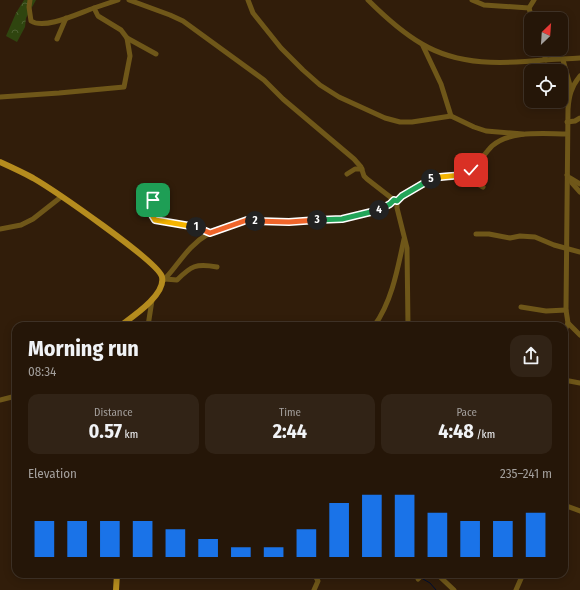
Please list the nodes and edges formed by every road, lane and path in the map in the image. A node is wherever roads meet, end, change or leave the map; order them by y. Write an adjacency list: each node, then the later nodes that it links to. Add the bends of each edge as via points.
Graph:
1 (30, 0): 11 (street, via 30,17 34,23 48,23)
2 (118, 0): 8 (street)
3 (129, 0): 29 (street, via 170,15 191,26 264,80 354,159)
4 (248, 0): 23 (street, via 253,13 292,59 320,85 339,96 385,118 400,122)
5 (368, 0): 14 (street)
6 (472, 0): 9 (street, via 484,5)
7 (534, 0): 9 (street)
8 (94, 8): 11 (street); 12 (street, via 98,16 121,30)
9 (529, 8): 10 (street)
10 (530, 12)
11 (66, 18): 13 (street)
12 (127, 38): 15 (street); 22 (street, via 130,56 124,87 60,94)
13 (57, 39)
14 (423, 45): 18 (street, via 449,56 472,61); 23 (street, via 440,80)
15 (156, 54)
16 (545, 56): 18 (street)
17 (580, 58): 19 (street)
18 (546, 60): 19 (street)
19 (563, 60): 21 (street)
20 (580, 76): 21 (street)
21 (571, 89): 25 (street)
22 (0, 96)
23 (451, 116): 26 (street, via 474,127)
24 (580, 118): 25 (street)
25 (567, 122): 27 (street)
26 (523, 134): 27 (street); 31 (street, via 497,142)
27 (566, 134): 32 (street)
28 (0, 162): 37 (main road, via 34,178)
29 (362, 170): 30 (street, via 355,169); 38 (street, via 367,179)
30 (347, 174)
31 (463, 175): 34 (street); 38 (street, via 436,177)
32 (568, 176): 33 (street); 35 (street); 43 (street)
33 (580, 184)
34 (482, 187)
35 (580, 192)
36 (153, 196): 40 (street, via 152,215 155,220 199,228)
37 (61, 197): 39 (street, via 33,219 21,225); 46 (main road, via 149,261)
38 (395, 200): 40 (street, via 378,210 342,219 289,222 247,220); 42 (street)
39 (0, 229)
40 (210, 233): 46 (street, via 197,241)
41 (476, 234): 43 (street, via 510,238 535,237)
42 (405, 235): 52 (street, via 391,293); 53 (street)
43 (567, 248): 44 (street); 49 (street)
44 (580, 252)
45 (217, 267): 46 (street, via 198,265 186,271 177,280)
46 (164, 280): 47 (main road)
47 (152, 300): 50 (main road); 51 (street)
48 (521, 307): 49 (street, via 546,311)
49 (566, 310): 54 (street)
50 (125, 322)
51 (149, 322)
52 (377, 322)
53 (408, 322)
54 (568, 322)
55 (568, 323): 56 (street)
56 (580, 335)
57 (568, 380): 58 (street)
58 (580, 383)
59 (12, 397): 60 (street)
60 (0, 400)
61 (568, 506): 62 (street)
62 (580, 511)
63 (117, 578): 67 (main road)
64 (316, 578): 68 (street, via 318,581)
65 (441, 578): 69 (street)
66 (521, 578): 70 (street)
67 (116, 590)
68 (314, 590)
69 (454, 590)
70 (516, 590)

